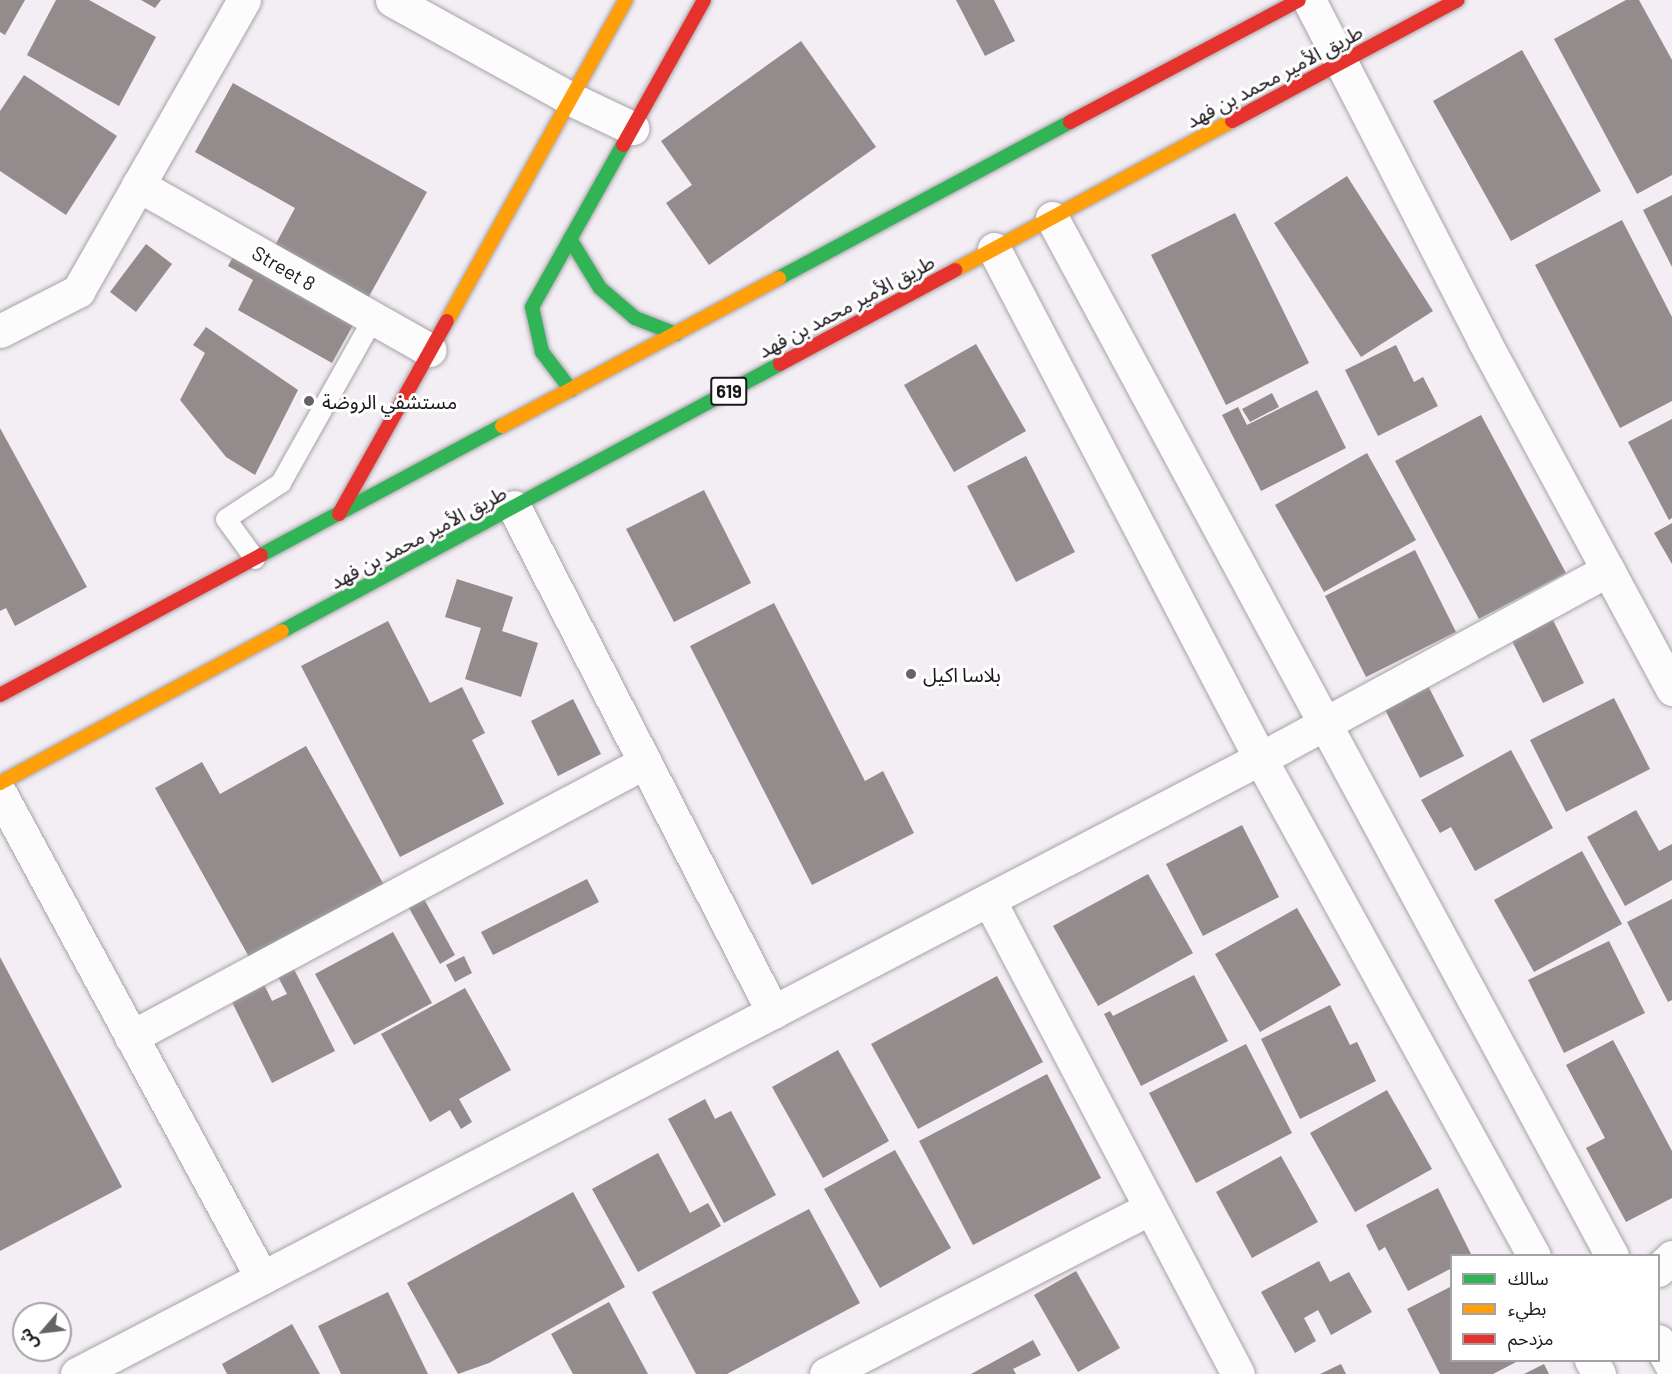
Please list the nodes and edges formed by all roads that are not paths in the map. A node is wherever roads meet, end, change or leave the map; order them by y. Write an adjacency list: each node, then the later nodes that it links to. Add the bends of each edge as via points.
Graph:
1 (244, 0): 11 (street)
2 (392, 0): 9 (street)
3 (626, 0): 9 (main road)
4 (704, 0): 10 (main road)
5 (1299, 0): 17 (main road)
6 (1309, 0): 8 (street)
7 (1458, 0): 8 (main road, طريق الأمير محمد بن فهد / 619)
8 (1342, 61): 12 (main road, طريق الأمير محمد بن فهد / 619); 23 (street, via 1483,339)
9 (571, 99): 10 (street); 18 (main road)
10 (632, 128): 13 (main road)
11 (138, 185): 15 (street, Street 8); 16 (street, via 78,291)
12 (1052, 218): 14 (main road, طريق الأمير محمد بن فهد / 619); 26 (street)
13 (570, 239): 17 (main road, via 600,288 635,318); 19 (main road, via 531,307 542,352)
14 (994, 249): 20 (main road, طريق الأمير محمد بن فهد / 619); 27 (street)
15 (373, 319): 18 (street, Street 8); 22 (lane, via 281,483 226,519)
16 (0, 331)
17 (676, 334): 19 (main road)
18 (430, 350): 21 (main road)
19 (571, 390): 21 (main road)
20 (514, 507): 28 (street); 29 (main road, طريق الأمير محمد بن فهد / 619)
21 (339, 514): 22 (main road)
22 (255, 559): 25 (main road)
23 (1608, 570): 24 (street); 26 (street)
24 (1672, 689)
25 (0, 695)
26 (1324, 722): 27 (street); 36 (street)
27 (1260, 758): 31 (street); 35 (street)
28 (645, 762): 32 (street); 33 (street)
29 (0, 783)
30 (0, 793): 33 (street)
31 (989, 900): 32 (street); 34 (street)
32 (773, 1012): 39 (street)
33 (131, 1037): 39 (street)
34 (1149, 1209): 43 (street); 44 (street)
35 (1533, 1254)
36 (1611, 1254)
37 (1672, 1257): 38 (street)
38 (1660, 1269)
39 (262, 1278): 42 (street)
40 (1660, 1343): 41 (street)
41 (1672, 1366)
42 (77, 1374)
43 (826, 1374)
44 (1238, 1374)

